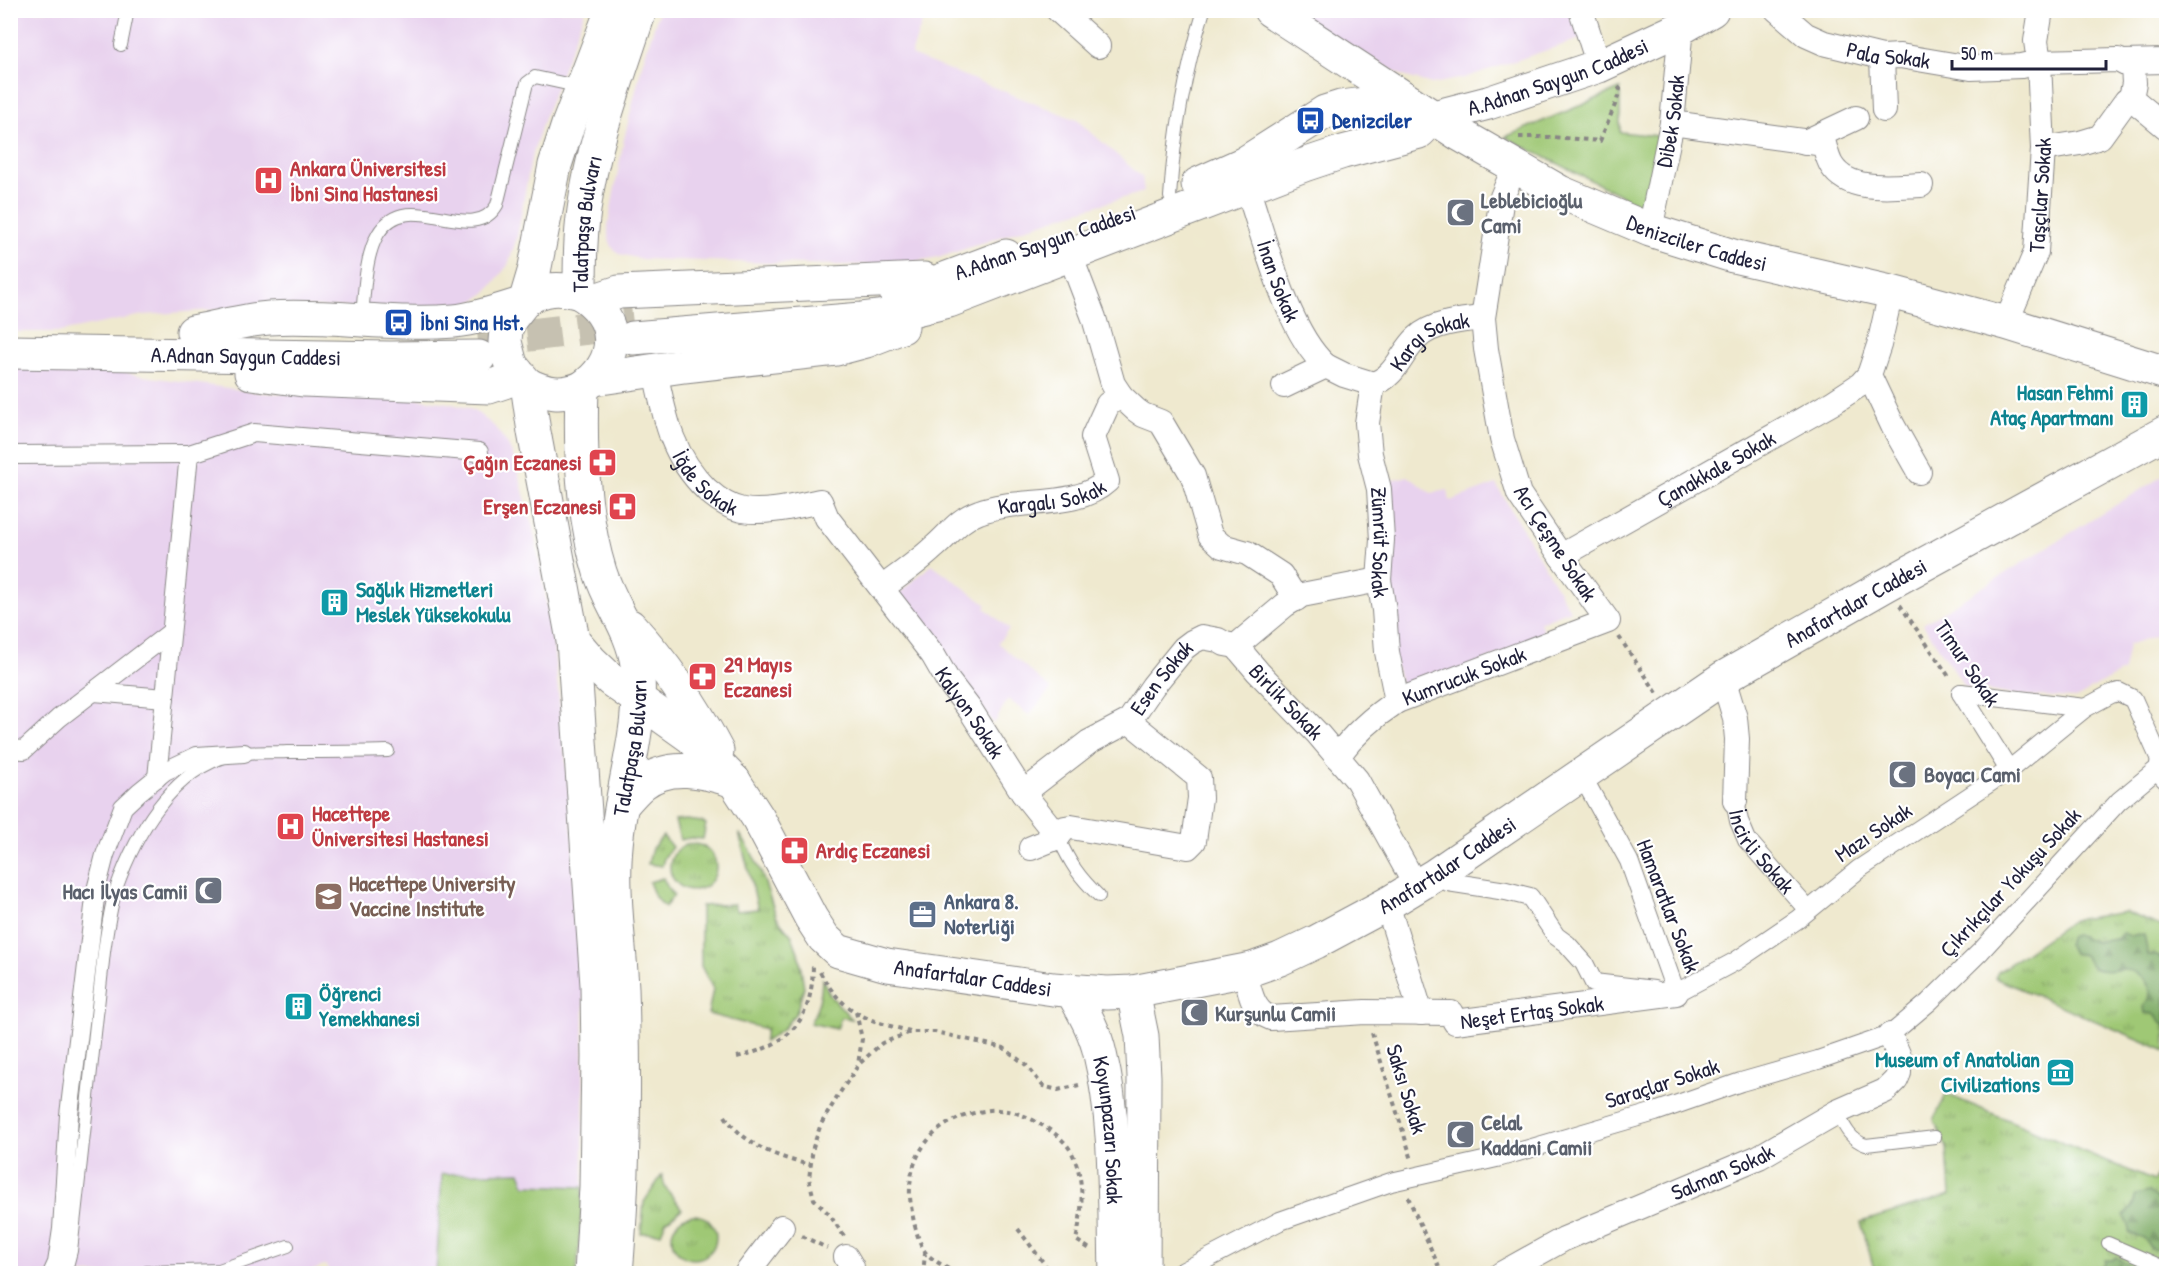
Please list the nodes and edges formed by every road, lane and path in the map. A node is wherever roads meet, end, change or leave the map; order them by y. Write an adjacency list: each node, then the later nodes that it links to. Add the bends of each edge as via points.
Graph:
1 (128, 10): 13 (lane)
2 (612, 10): 20 (main road, Talatpaşa Bulvarı)
3 (640, 10): 40 (main road, Talatpaşa Bulvarı, via 590,173 583,222)
4 (1058, 10): 14 (street)
5 (1204, 10): 35 (lane, via 1181,101)
6 (1270, 10): 12 (main road, Denizciler Caddesi)
7 (1581, 10): 19 (street)
8 (1712, 10): 11 (main road, A.Adnan Saygun Caddesi)
9 (1777, 10): 15 (street, Pala Sokak, via 1806,35)
10 (2041, 10): 18 (street, Taşçılar Sokak, via 2036,41)
11 (1682, 19): 19 (main road, A.Adnan Saygun Caddesi); 26 (street, Dibek Sokak)
12 (1316, 42): 22 (main road, via 1329,65); 24 (main road, Denizciler Caddesi)
13 (121, 45)
14 (1098, 46)
15 (1882, 57): 18 (street, Pala Sokak, via 1900,56 1971,68); 23 (street)
16 (2121, 61): 17 (street, Pala Sokak); 18 (street, Pala Sokak); 21 (street, via 2133,68)
17 (2166, 61)
18 (2039, 62): 30 (street, Taşçılar Sokak)
19 (1600, 66): 24 (main road, A.Adnan Saygun Caddesi); 29 (path, via 1620,89 1600,141 1505,137)
20 (582, 87): 41 (main road, Talatpaşa Bulvarı, via 555,165 541,242); 43 (lane, via 536,76 527,83 497,205 488,218 473,222 417,213 396,217 383,227 373,246)
21 (2131, 98): 27 (street); 30 (street, via 2100,137)
22 (1335, 108): 24 (main road, A.Adnan Saygun Caddesi, via 1389,101); 31 (main road, via 1330,138); 35 (main road, A.Adnan Saygun Caddesi, via 1245,163)
23 (1884, 110)
24 (1434, 117): 29 (main road, Denizciler Caddesi); 31 (main road, A.Adnan Saygun Caddesi, via 1419,132)
25 (1856, 118): 28 (street)
26 (1672, 123): 28 (street); 36 (street, Dibek Sokak)
27 (2166, 127)
28 (1805, 142): 33 (street, via 1824,144 1832,167 1845,180 1881,188)
29 (1481, 146): 32 (main road, Denizciler Caddesi)
30 (2043, 149): 44 (street, Taşçılar Sokak, via 2036,252)
31 (1314, 162): 34 (main road, A.Adnan Saygun Caddesi)
32 (1515, 166): 36 (main road, Denizciler Caddesi, via 1560,192); 42 (street, Kargı Sokak, via 1502,196)
33 (1921, 185)
34 (1247, 187): 37 (main road, A.Adnan Saygun Caddesi); 50 (street, İnan Sokak, via 1281,289 1297,324)
35 (1170, 197): 38 (main road, A.Adnan Saygun Caddesi)
36 (1650, 230): 39 (main road, Denizciler Caddesi, via 1733,256)
37 (1070, 255): 38 (main road, A.Adnan Saygun Caddesi); 58 (street)
38 (946, 290): 40 (main road, via 619,292); 45 (main road, A.Adnan Saygun Caddesi); 51 (main road, via 910,324 866,341 836,349)
39 (1891, 292): 44 (main road, Denizciler Caddesi); 53 (street)
40 (586, 297): 41 (main road, via 552,288); 55 (main road, Talatpaşa Bulvarı, via 605,318 611,339 603,368)
41 (523, 302): 43 (main road, via 455,321); 54 (main road, Talatpaşa Bulvarı, via 511,318 505,342 511,365)
42 (1483, 318): 56 (street, Kargı Sokak, via 1458,320 1419,335 1394,372); 65 (street, Acı Çeşme Sokak, via 1502,439 1519,494)
43 (362, 321): 47 (main road, via 271,318 237,322)
44 (2006, 323): 52 (main road, Denizciler Caddesi)
45 (633, 331)
46 (10, 332): 47 (main road, A.Adnan Saygun Caddesi)
47 (192, 344): 48 (main road, A.Adnan Saygun Caddesi, via 379,342); 49 (main road, A.Adnan Saygun Caddesi); 54 (main road, via 236,370 265,376 489,387)
48 (479, 349)
49 (10, 352)
50 (1326, 366): 56 (street); 57 (street)
51 (655, 370): 55 (main road); 64 (street, İğde Sokak, via 672,441 688,470 711,493 741,510)
52 (2166, 373)
53 (1869, 375): 63 (street); 65 (street, Çanakkale Sokak, via 1832,403)
54 (523, 380): 55 (main road, via 540,391 554,394 569,393); 73 (main road, Talatpaşa Bulvarı)
55 (588, 384): 70 (main road, Talatpaşa Bulvarı, via 582,453 588,517 600,572)
56 (1373, 384): 66 (street, Zümrüt Sokak, via 1367,423 1383,540)
57 (1284, 386)
58 (1120, 396): 68 (street, Kargalı Sokak, via 1108,405 1093,437 1107,481 1102,486 1081,495 996,506 968,517); 69 (street, via 1143,415 1161,422 1193,476 1210,535 1222,546 1247,554 1281,574)
59 (2166, 432): 67 (main road, Anafartalar Caddesi)
60 (479, 452): 61 (street, via 254,433)
61 (189, 454): 62 (street); 72 (street)
62 (10, 455)
63 (1919, 472)
64 (820, 501): 68 (street, Kalyon Sokak, via 827,518)
65 (1561, 556): 71 (street, Acı Çeşme Sokak)
66 (1379, 580): 69 (street); 80 (street, Zümrüt Sokak)
67 (1886, 585): 75 (main road, Anafartalar Caddesi); 77 (path, Timur Sokak)
68 (882, 588): 93 (street, Kalyon Sokak, via 933,655)
69 (1296, 599): 74 (street)
70 (622, 618): 79 (main road, Talatpaşa Bulvarı, via 636,663); 92 (main road, via 689,701)
71 (1608, 621): 80 (street, Kumrucuk Sokak); 82 (path, Acı Çeşme Sokak)
72 (171, 632): 76 (street); 78 (street)
73 (573, 639): 79 (main road, via 611,680); 131 (main road, Talatpaşa Bulvarı, via 597,985 596,1187)
74 (1236, 646): 83 (street, Esen Sokak, via 1202,637 1192,642); 87 (street, Birlik Sokak)
75 (1723, 678): 82 (main road, Anafartalar Caddesi); 94 (street, İncirli Sokak, via 1735,718)
76 (94, 692): 78 (street); 84 (street, via 24,750)
77 (1961, 693): 81 (street); 89 (street, Timur Sokak)
78 (165, 698): 91 (street)
79 (639, 699): 92 (main road, via 691,737); 95 (main road, Talatpaşa Bulvarı)
80 (1397, 701): 87 (street, Kumrucuk Sokak, via 1349,740)
81 (2085, 708): 88 (street, Mazı Sokak, via 2119,692 2133,699); 89 (street, Mazı Sokak)
82 (1671, 714): 90 (main road, Anafartalar Caddesi)
83 (1129, 721): 93 (street, Esen Sokak, via 1089,742); 96 (street, via 1199,778 1194,841 1188,847 1071,828 1065,828)
84 (10, 749)
85 (388, 751): 86 (lane)
86 (244, 753): 91 (street, via 197,756); 130 (lane, via 200,768 173,790 147,824 116,891 104,952 71,1251)
87 (1338, 757): 98 (street, Birlik Sokak)
88 (2165, 767): 110 (street, Çıkrıkçılar Yokuşu Sokak, via 2092,828 1981,951)
89 (2009, 770): 101 (street, Mazı Sokak, via 1859,869)
90 (1581, 774): 98 (main road, Anafartalar Caddesi); 105 (street, Hamaratlar Sokak, via 1629,861)
91 (157, 778): 129 (street, via 123,807 96,890 69,1115 62,1229)
92 (734, 781): 95 (main road, via 686,770 657,776 643,783); 103 (main road, Anafartalar Caddesi, via 811,918 838,951 887,965)
93 (1023, 793): 96 (street, Kalyon Sokak)
94 (1735, 801): 101 (street, İncirli Sokak, via 1747,840)
95 (622, 805): 132 (main road, Talatpaşa Bulvarı, via 615,862 622,987 621,1187)
96 (1058, 837): 97 (street); 99 (lane, via 1081,879)
97 (1031, 848)
98 (1425, 880): 100 (main road, Anafartalar Caddesi); 105 (street, via 1530,897 1556,936 1584,963 1594,983)
99 (1099, 896)
100 (1387, 904): 102 (main road, Anafartalar Caddesi, via 1280,959); 108 (street)
101 (1808, 910): 105 (street, Mazı Sokak, via 1736,961)
102 (1245, 970): 104 (main road, Anafartalar Caddesi); 107 (street, Neşet Ertaş Sokak, via 1252,998 1262,1015 1271,1018)
103 (1072, 991): 104 (main road, Anafartalar Caddesi); 112 (main road, Koyunpazarı Sokak, via 1094,1035)
104 (1133, 992): 126 (main road, Koyunpazarı Sokak, via 1142,1036 1144,1077)
105 (1676, 993): 108 (street, Neşet Ertaş Sokak, via 1455,1022 1451,1013)
106 (856, 1012): 109 (path, via 863,1018); 111 (path, via 836,995 813,957 810,999 790,1033 775,1045); 113 (path, via 862,1039)
107 (1365, 1012): 108 (street, Neşet Ertaş Sokak); 118 (path, Saksı Sokak)
108 (1421, 1013)
109 (911, 1032): 112 (path, via 935,1032 1004,1048 1026,1065 1043,1086 1058,1090 1085,1082); 113 (path, via 882,1043)
110 (1890, 1035): 114 (street, Salman Sokak, via 1899,1056 1896,1080 1885,1091); 118 (street, Saraçlar Sokak, via 1645,1115 1501,1157)
111 (737, 1057)
112 (1102, 1063): 126 (main road, Koyunpazarı Sokak)
113 (857, 1067): 117 (path, via 821,1124)
114 (1837, 1112): 116 (lane, via 1858,1143); 139 (street, Salman Sokak, via 1759,1156 1564,1239)
115 (726, 1116): 117 (path, via 747,1141)
116 (1935, 1137)
117 (811, 1165): 124 (path, via 809,1179 814,1199 850,1246)
118 (1409, 1178): 137 (street, Saraçlar Sokak, via 1280,1221); 138 (path, Saksı Sokak)
119 (782, 1227): 124 (path); 133 (street)
120 (1018, 1229): 136 (path)
121 (2108, 1243): 125 (lane)
122 (288, 1246): 128 (lane)
123 (925, 1253): 126 (path, via 911,1215 909,1184 914,1162 928,1139 951,1120 996,1109 1019,1113 1060,1136 1075,1159 1081,1185 1082,1214 1076,1240); 134 (path); 135 (path)
124 (848, 1265)
125 (2166, 1268)
126 (1125, 1269)
127 (147, 1272): 128 (lane)
128 (219, 1272)
129 (52, 1274)
130 (65, 1274)
131 (591, 1274)
132 (616, 1274)
133 (746, 1274)
134 (923, 1274)
135 (956, 1274)
136 (1052, 1274)
137 (1178, 1274)
138 (1442, 1274)
139 (1501, 1274)

